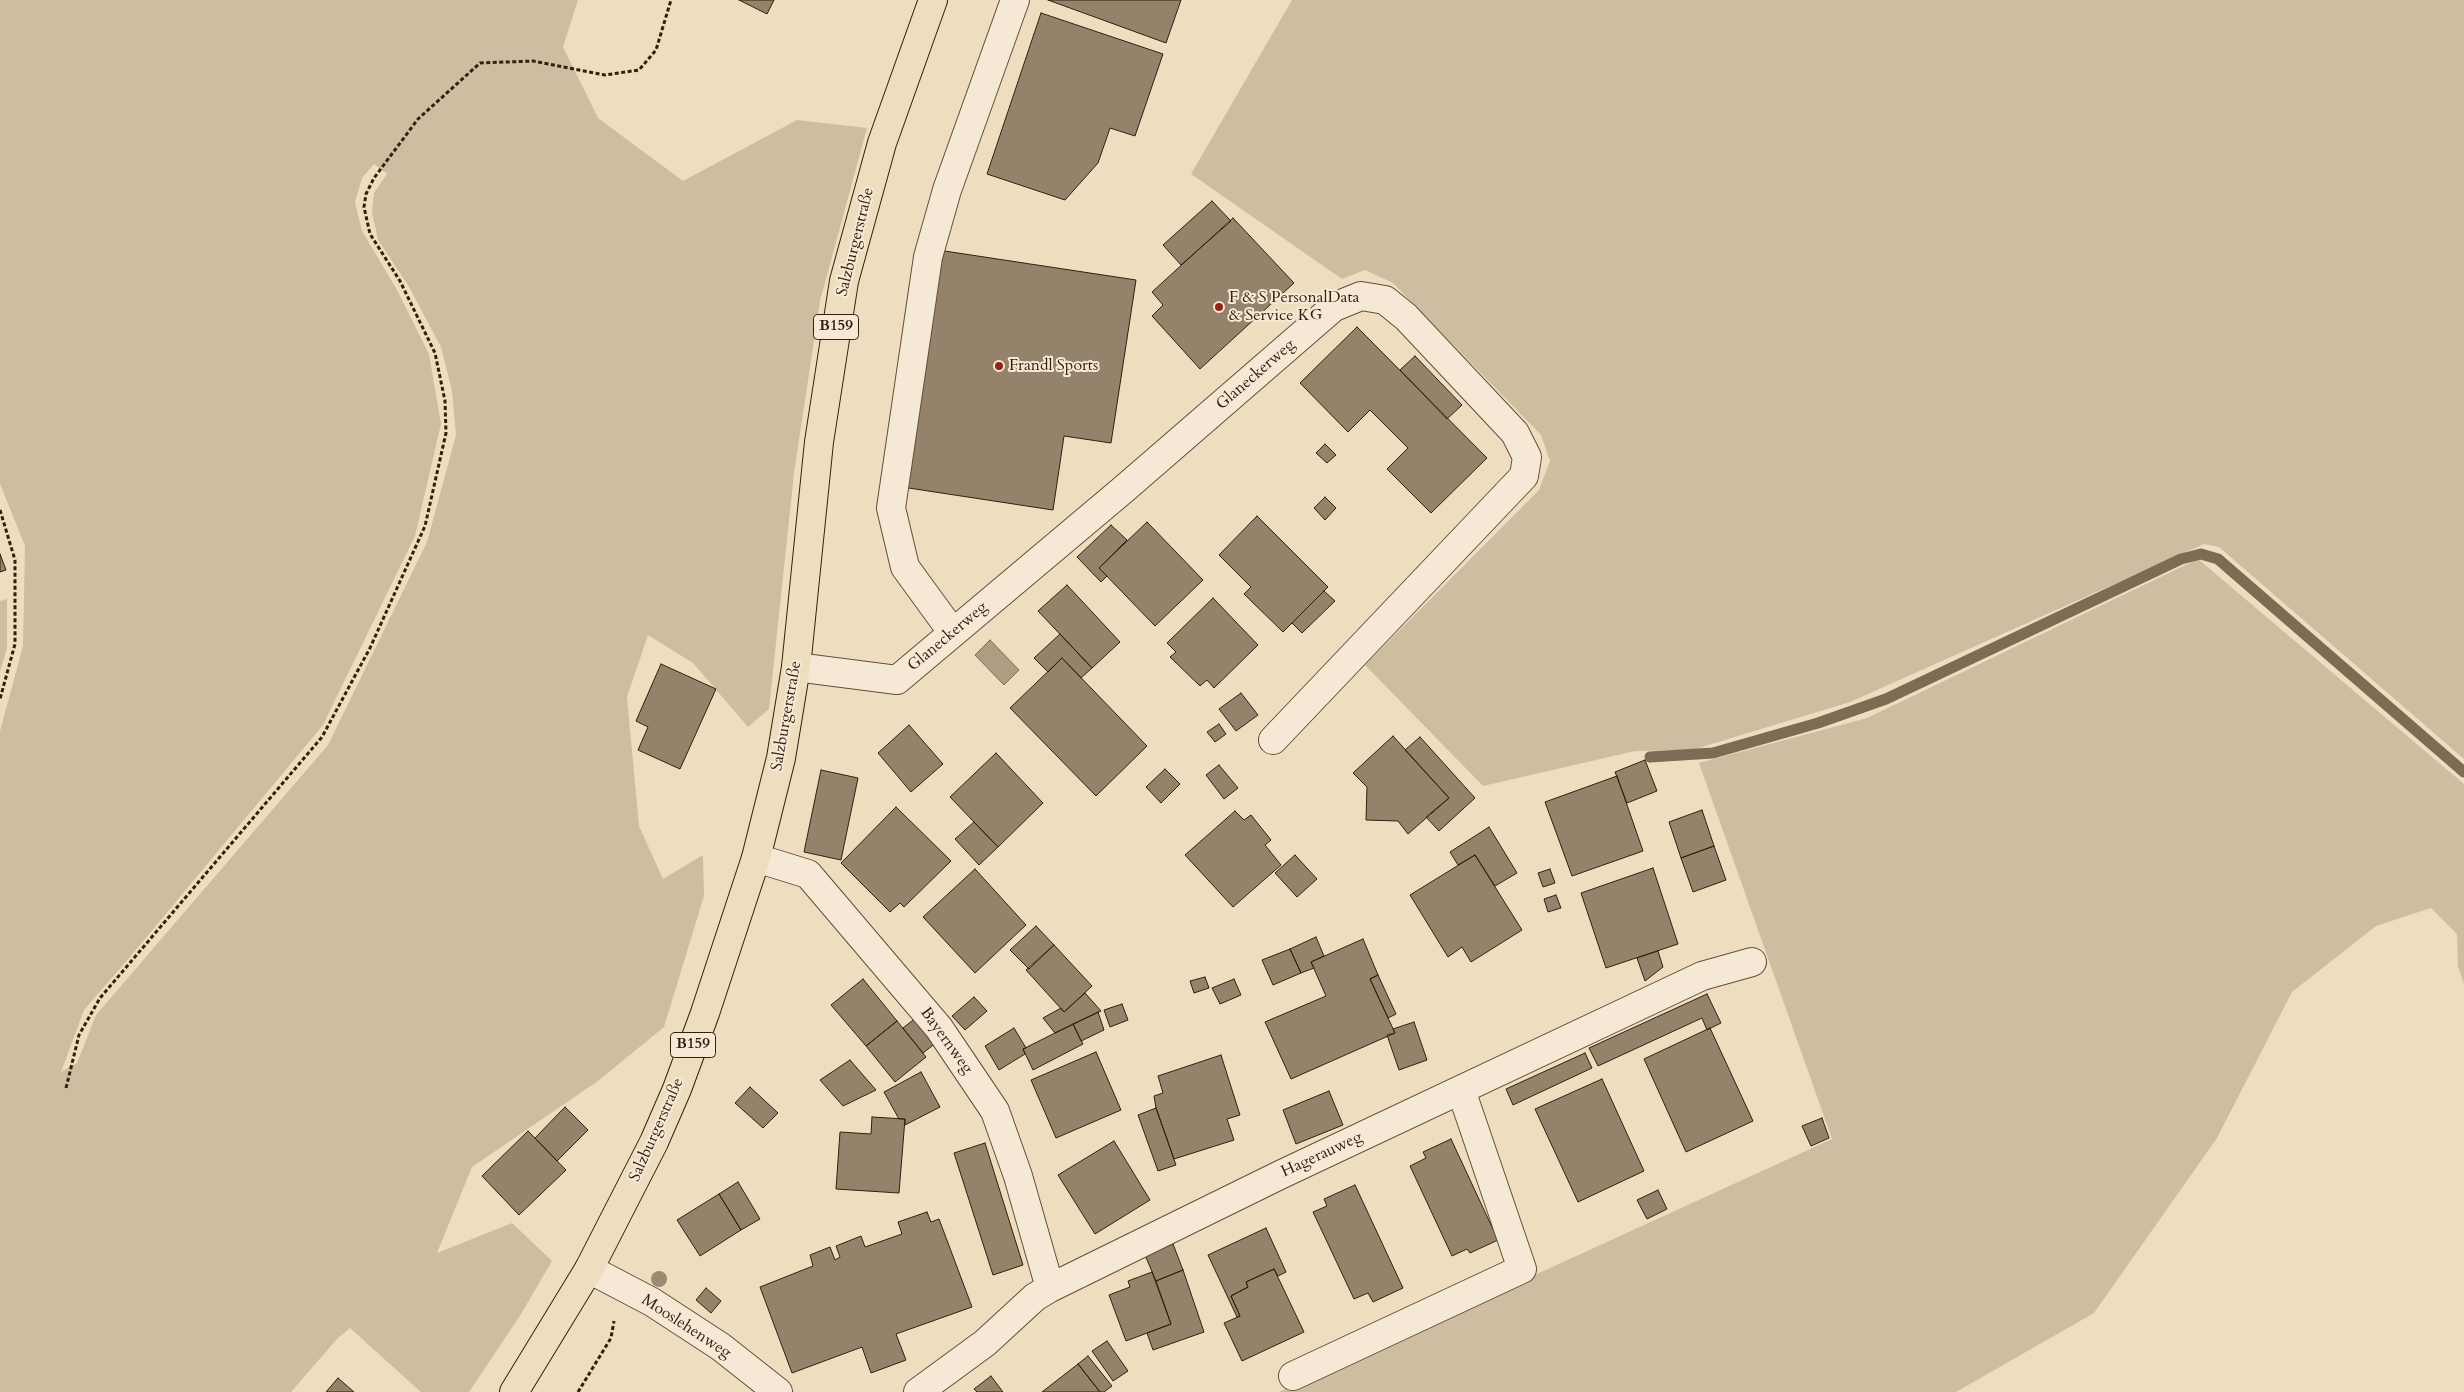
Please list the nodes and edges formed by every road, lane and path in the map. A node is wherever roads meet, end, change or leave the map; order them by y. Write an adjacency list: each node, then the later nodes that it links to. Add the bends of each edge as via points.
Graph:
1 (671, 0): 11 (path, via 656,50 639,70 605,75 533,61 480,63 418,119 374,178 364,207 370,234 400,281 436,353 445,401 446,434 425,526 370,648 322,737 100,998 79,1035)
2 (933, 0): 6 (main road, Salzburgerstraße / B159, via 882,143 844,281 819,442)
3 (1015, 0): 5 (street, via 947,190 928,257 891,508 905,567)
4 (0, 510): 7 (path, via 15,560 15,644)
5 (953, 633): 6 (street, Glaneckerweg, via 897,680); 8 (street, Glaneckerweg, via 1334,307 1361,296 1385,300 1406,317 1515,432 1527,457 1524,476)
6 (796, 667): 9 (main road, Salzburgerstraße / B159, via 781,758)
7 (0, 699)
8 (1273, 740)
9 (756, 858): 13 (main road, Salzburgerstraße / B159, via 677,1089 650,1150); 15 (street, Bayernweg, via 808,874 940,1028 995,1111 1018,1176)
10 (1752, 962): 12 (street, Hagerauweg, via 1702,976)
11 (66, 1088)
12 (1461, 1090): 15 (street, Hagerauweg); 16 (street, via 1522,1269)
13 (589, 1269): 14 (street, Mooslehenweg); 17 (main road, Salzburgerstraße / B159)
14 (621, 1287): 18 (path, via 610,1338); 19 (street, Mooslehenweg, via 652,1302 720,1347)
15 (1050, 1288): 20 (street, Hagerauweg, via 1035,1297 985,1343)
16 (1293, 1376)
17 (514, 1392)
18 (578, 1392)
19 (778, 1392)
20 (918, 1392)

